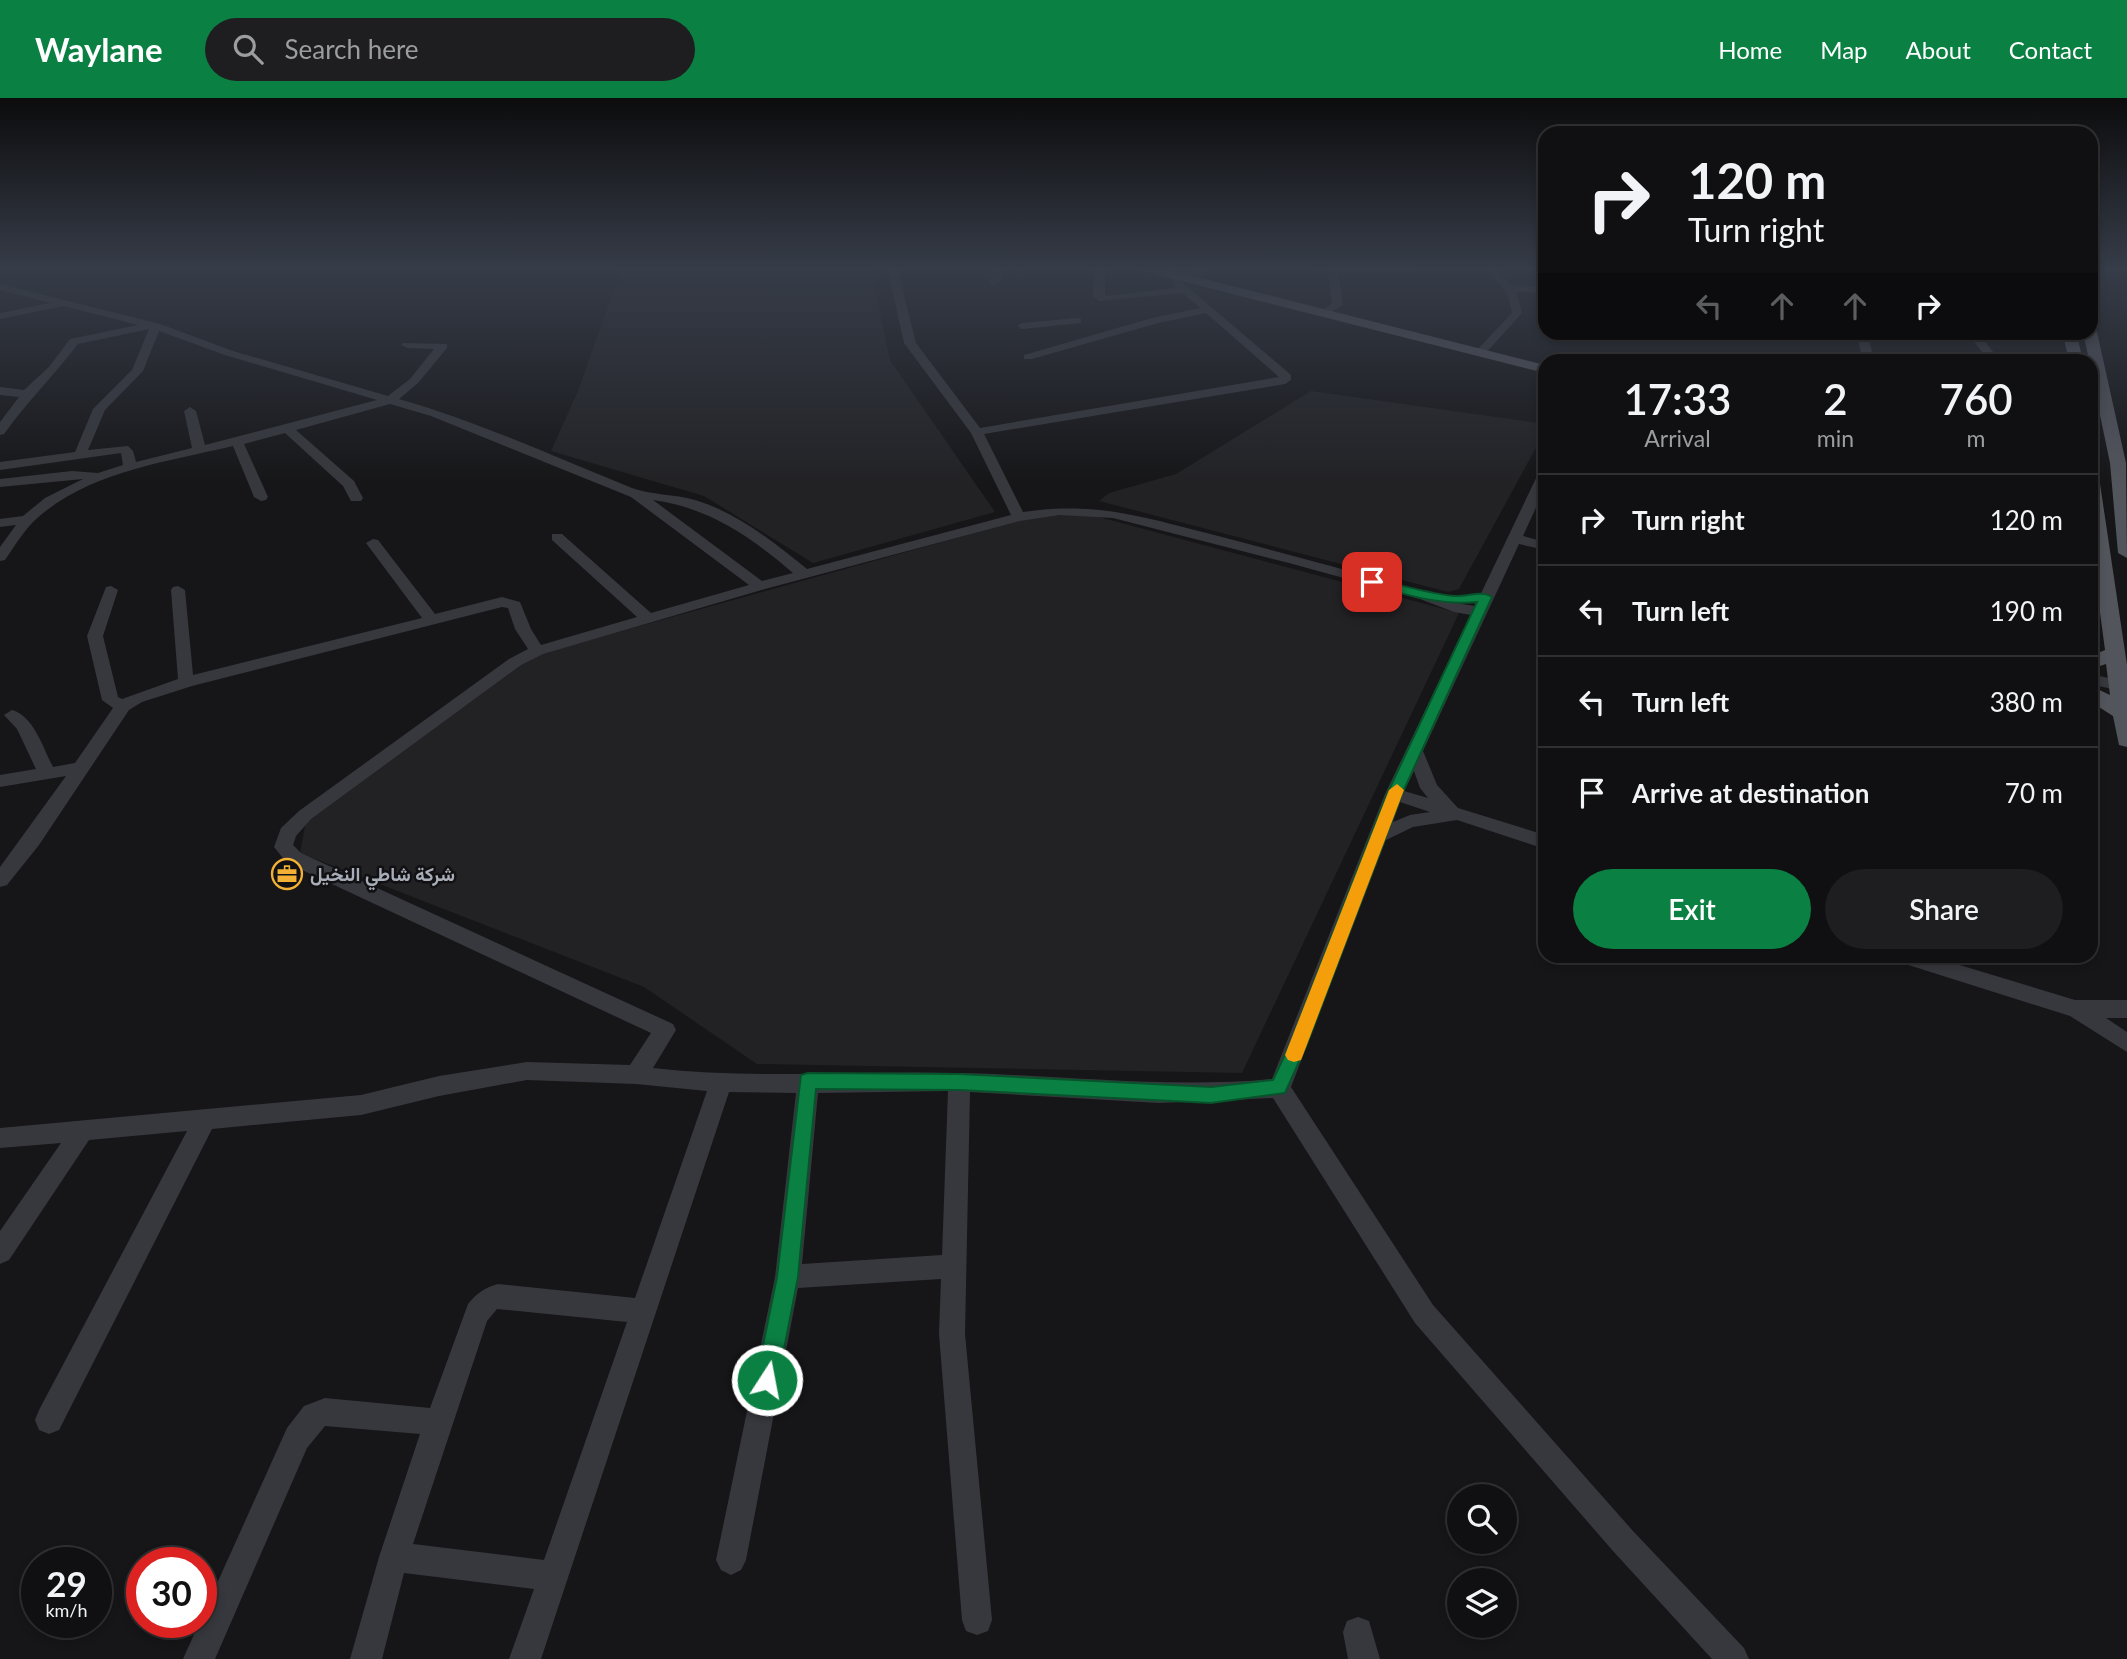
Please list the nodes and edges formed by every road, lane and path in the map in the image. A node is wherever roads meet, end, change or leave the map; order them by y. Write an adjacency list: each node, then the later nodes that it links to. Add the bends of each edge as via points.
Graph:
1 (80, 340): 17 (street, via 74,341)
2 (149, 340): 25 (street, via 137,371 99,409)
3 (193, 340): 18 (street)
4 (909, 340): 22 (street)
5 (1087, 340): 13 (street)
6 (1242, 340): 22 (street, via 1285,375 1285,380)
7 (1428, 340): 11 (main road)
8 (1492, 340): 11 (street)
9 (1978, 340): 12 (street)
10 (407, 345): 18 (street, via 443,346 414,381)
11 (1480, 353): 15 (main road)
12 (1989, 354)
13 (1028, 357)
14 (2098, 366): 28 (main road)
15 (1538, 367)
16 (0, 391): 17 (street)
17 (27, 394): 21 (street)
18 (390, 400): 20 (street); 33 (street, via 435,413)
19 (190, 411): 24 (street)
20 (287, 429): 23 (street); 35 (street, via 349,484)
21 (0, 431)
22 (977, 432): 37 (street)
23 (237, 441): 24 (street); 34 (street)
24 (200, 449): 27 (street)
25 (80, 454): 26 (street); 27 (street, via 123,449)
26 (0, 466)
27 (130, 467): 29 (street)
28 (2122, 467): 36 (main road)
29 (101, 476): 30 (street); 38 (street, via 50,501)
30 (0, 483)
31 (1538, 490): 41 (street)
32 (2098, 492): 36 (main road)
33 (636, 494): 47 (street, via 677,498 716,510 753,531); 48 (street)
34 (261, 497)
35 (356, 498)
36 (2124, 500): 45 (main road)
37 (1019, 517): 47 (street); 51 (street, via 1060,511 1113,514 1425,596 1459,609)
38 (27, 520): 39 (street); 46 (street)
39 (0, 523)
40 (556, 537): 53 (street)
41 (1516, 539): 43 (street); 51 (street)
42 (373, 543): 52 (street)
43 (1538, 544)
44 (2098, 545): 55 (main road)
45 (2127, 548)
46 (0, 557)
47 (805, 575): 48 (street)
48 (760, 586): 53 (street)
49 (111, 590): 61 (street, via 95,636 110,700)
50 (178, 590): 58 (street)
51 (1482, 604): 65 (street)
52 (432, 620): 54 (street, via 509,603 515,605); 58 (street)
53 (650, 620): 54 (street)
54 (537, 651): 78 (street, via 515,662 305,815 288,833 283,848 294,858 665,1030)
55 (2115, 653): 56 (main road); 59 (main road)
56 (2098, 660)
57 (2098, 681): 59 (street)
58 (186, 682): 61 (street)
59 (2120, 686): 62 (main road)
60 (2098, 696): 62 (main road)
61 (123, 706): 66 (street)
62 (2123, 713): 64 (main road)
63 (12, 715): 67 (street, via 24,726)
64 (2127, 740)
65 (1415, 752): 69 (street); 70 (street, via 1429,788)
66 (80, 768): 67 (street); 73 (street)
67 (47, 773): 68 (street)
68 (0, 780)
69 (1394, 794): 70 (street); 71 (street)
70 (1457, 814): 71 (street, via 1421,818); 72 (street)
71 (1378, 836): 82 (street)
72 (1538, 840)
73 (0, 880)
74 (1928, 963): 75 (street)
75 (2075, 1009): 76 (street); 77 (street)
76 (2127, 1009)
77 (2127, 1043)
78 (636, 1075): 81 (street); 83 (street, via 527,1071 362,1105)
79 (808, 1081): 80 (street); 81 (street); 88 (street)
80 (959, 1082): 82 (street, via 1211,1095); 87 (street)
81 (721, 1083): 89 (street)
82 (1279, 1088): 99 (street, via 1424,1314)
83 (205, 1119): 84 (street); 90 (street)
84 (82, 1131): 85 (street); 86 (street)
85 (0, 1138)
86 (0, 1252)
87 (953, 1266): 88 (street); 95 (street, via 952,1334)
88 (788, 1277): 93 (street)
89 (643, 1311): 91 (street, via 498,1296 489,1299 477,1313); 94 (street)
90 (49, 1420)
91 (438, 1422): 92 (street); 96 (street, via 326,1412 308,1421)
92 (394, 1557): 94 (street); 97 (street)
93 (732, 1560)
94 (553, 1577): 98 (street)
95 (977, 1620)
96 (200, 1659)
97 (366, 1659)
98 (525, 1659)
99 (1733, 1659)

